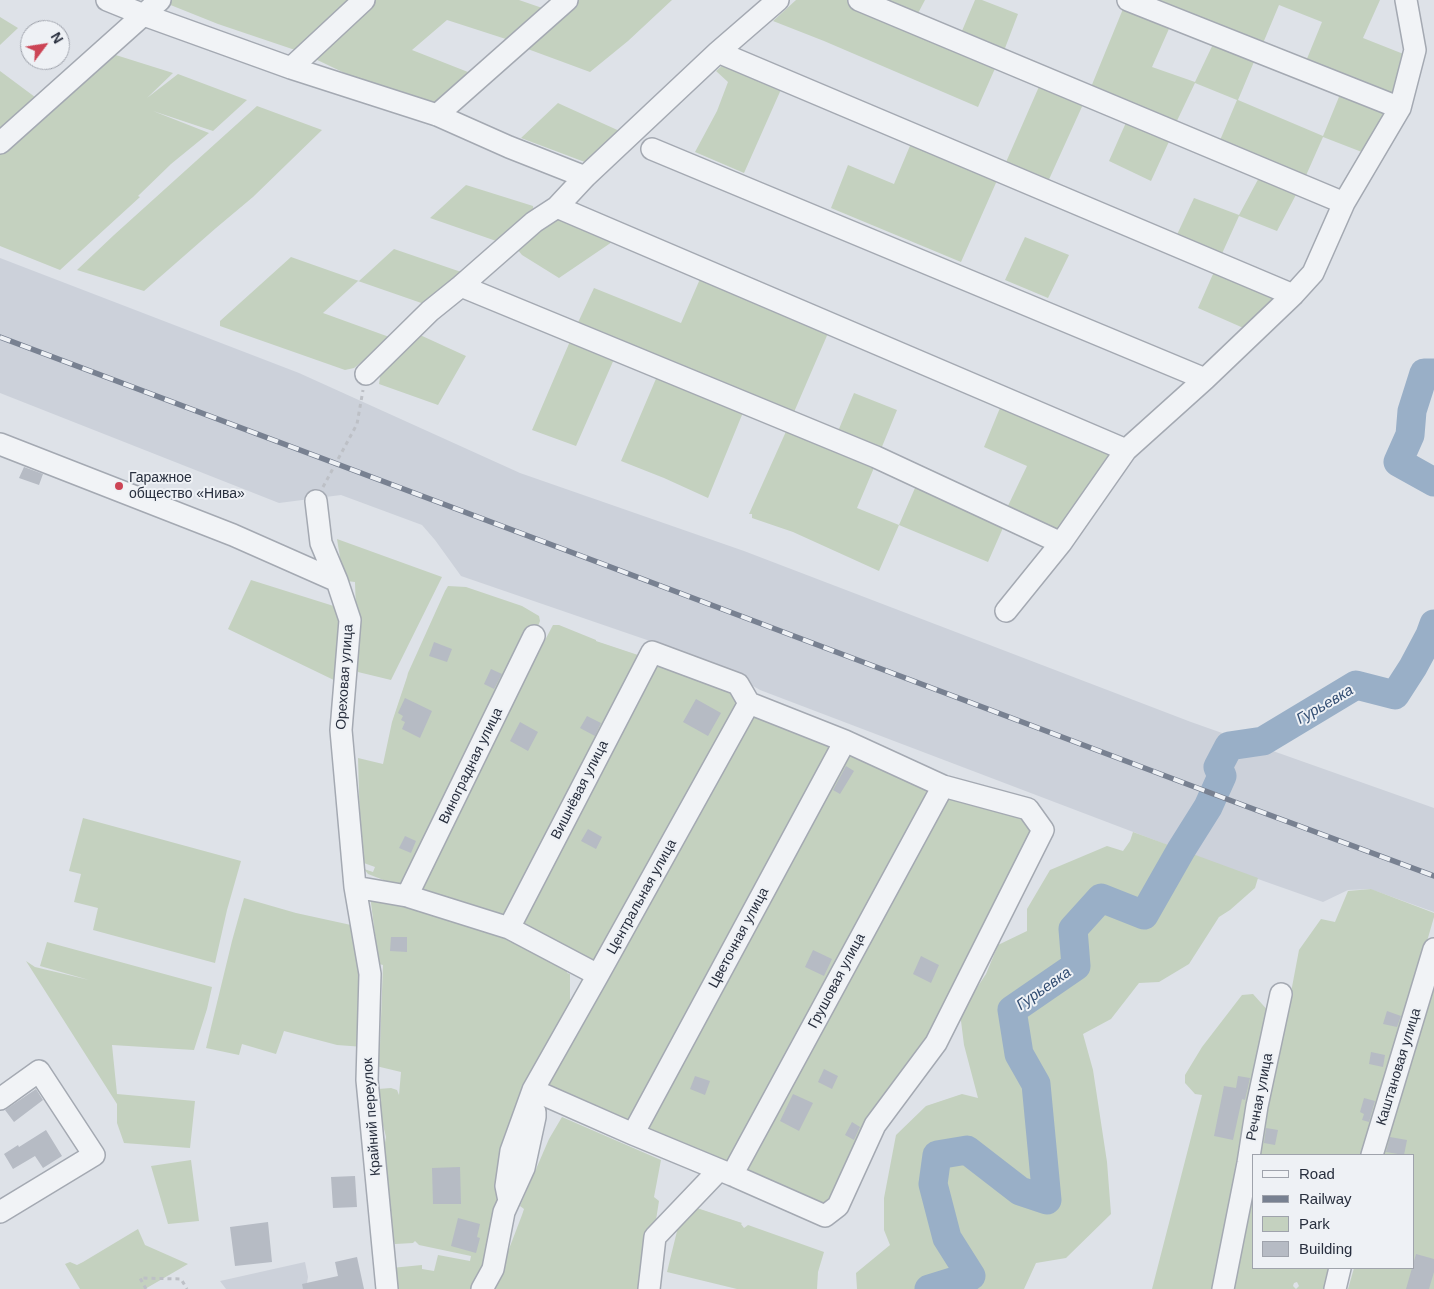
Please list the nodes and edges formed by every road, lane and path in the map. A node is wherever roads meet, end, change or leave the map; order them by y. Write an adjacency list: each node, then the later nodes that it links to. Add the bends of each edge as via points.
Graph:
1 (107, 0): 9 (street)
2 (160, 0): 9 (street)
3 (364, 0): 11 (street)
4 (567, 0): 13 (street)
5 (778, 0): 10 (street)
6 (859, 0): 17 (street)
7 (1128, 0): 12 (street)
8 (1406, 0): 12 (street, via 1415,50)
9 (144, 15): 11 (street); 14 (street)
10 (718, 52): 16 (street); 20 (street)
11 (291, 68): 13 (street)
12 (1400, 108): 17 (street)
13 (437, 115): 16 (street)
14 (0, 143)
15 (652, 148): 22 (street)
16 (585, 177): 18 (street)
17 (1344, 203): 20 (street, via 1313,273)
18 (557, 207): 19 (street, via 534,222); 24 (street)
19 (461, 286): 21 (street, via 430,311); 26 (street, via 876,457)
20 (1293, 295): 22 (street)
21 (366, 374): 25 (path, via 357,424)
22 (1205, 379): 24 (street)
23 (0, 444): 27 (street, via 233,535)
24 (1126, 450): 26 (street)
25 (316, 501): 27 (street, Ореховая улица, via 321,543)
26 (1061, 543): 28 (street)
27 (337, 581): 33 (street, Ореховая улица, via 350,620 341,730)
28 (1006, 611)
29 (534, 636): 34 (street, Виноградная улица)
30 (749, 703): 31 (street); 35 (street, Вишнёвая улица, via 738,684 652,652); 37 (street, Центральная улица)
31 (845, 741): 32 (street); 41 (street, Цветочная улица)
32 (943, 786): 43 (street, Грушовая улица); 43 (street, via 1028,809 1043,830 936,1043 875,1125 838,1206 825,1216)
33 (356, 887): 34 (street); 48 (street, Крайний переулок, via 370,974 367,1080)
34 (407, 896): 35 (street)
35 (509, 928): 37 (street)
36 (1434, 949): 42 (street, Каштановая улица)
37 (598, 975): 39 (street, Центральная улица)
38 (1281, 994): 51 (street, Речная улица)
39 (533, 1090): 41 (street); 49 (street, via 535,1117 524,1168 504,1212 493,1270)
40 (0, 1099): 44 (street, via 39,1071 94,1155)
41 (633, 1134): 43 (street)
42 (1372, 1154)
43 (726, 1173): 50 (street, Грушовая улица, via 655,1237)
44 (0, 1212)
45 (1340, 1269): 52 (street)
46 (146, 1289): 47 (path, via 140,1278 181,1279)
47 (187, 1289)
48 (387, 1289)
49 (482, 1289)
50 (649, 1289)
51 (1223, 1289)
52 (1334, 1289)

